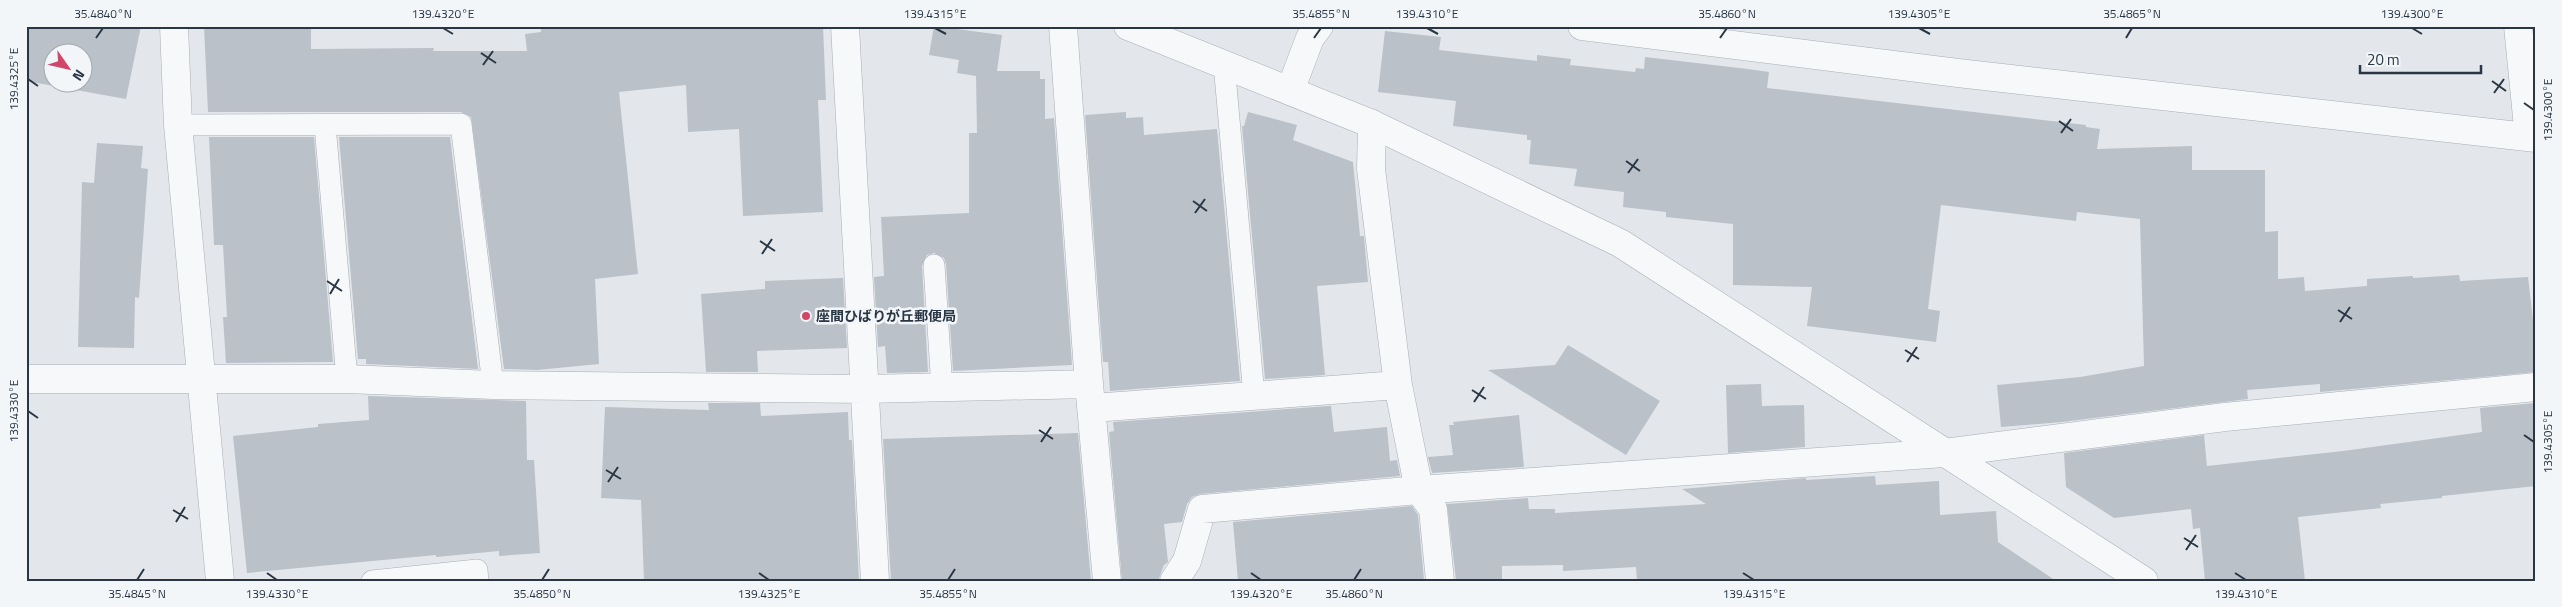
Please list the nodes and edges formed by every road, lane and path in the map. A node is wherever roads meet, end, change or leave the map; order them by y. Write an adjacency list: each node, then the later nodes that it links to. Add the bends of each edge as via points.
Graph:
1 (174, 26): 11 (street)
2 (845, 26): 22 (street)
3 (1063, 26): 23 (street)
4 (1128, 26): 8 (street)
5 (1319, 26): 9 (street, via 1310,38)
6 (1582, 26): 13 (street, via 1958,73)
7 (2518, 26): 13 (street)
8 (1224, 64): 9 (street); 24 (lane)
9 (1290, 91): 10 (street)
10 (1372, 124): 19 (street, via 1371,170); 25 (street, via 1620,243)
11 (178, 125): 12 (lane); 17 (street)
12 (325, 125): 16 (lane); 18 (lane, via 462,124)
13 (2532, 137)
14 (934, 265): 21 (lane)
15 (26, 379): 17 (street)
16 (347, 379): 17 (street); 18 (street)
17 (200, 380): 28 (street)
18 (493, 385): 22 (street)
19 (1398, 385): 24 (street); 26 (street)
20 (2536, 387): 25 (street, via 2225,417)
21 (942, 388): 22 (street); 23 (street)
22 (866, 389): 31 (street)
23 (1091, 396): 24 (street); 32 (street)
24 (1254, 396)
25 (1944, 453): 26 (street); 27 (street)
26 (1419, 490): 33 (street, via 1202,509 1187,561); 34 (street, via 1433,509)
27 (2141, 580)
28 (220, 581)
29 (372, 581): 30 (lane, via 477,570)
30 (478, 581)
31 (876, 581)
32 (1107, 581)
33 (1174, 581)
34 (1440, 581)

